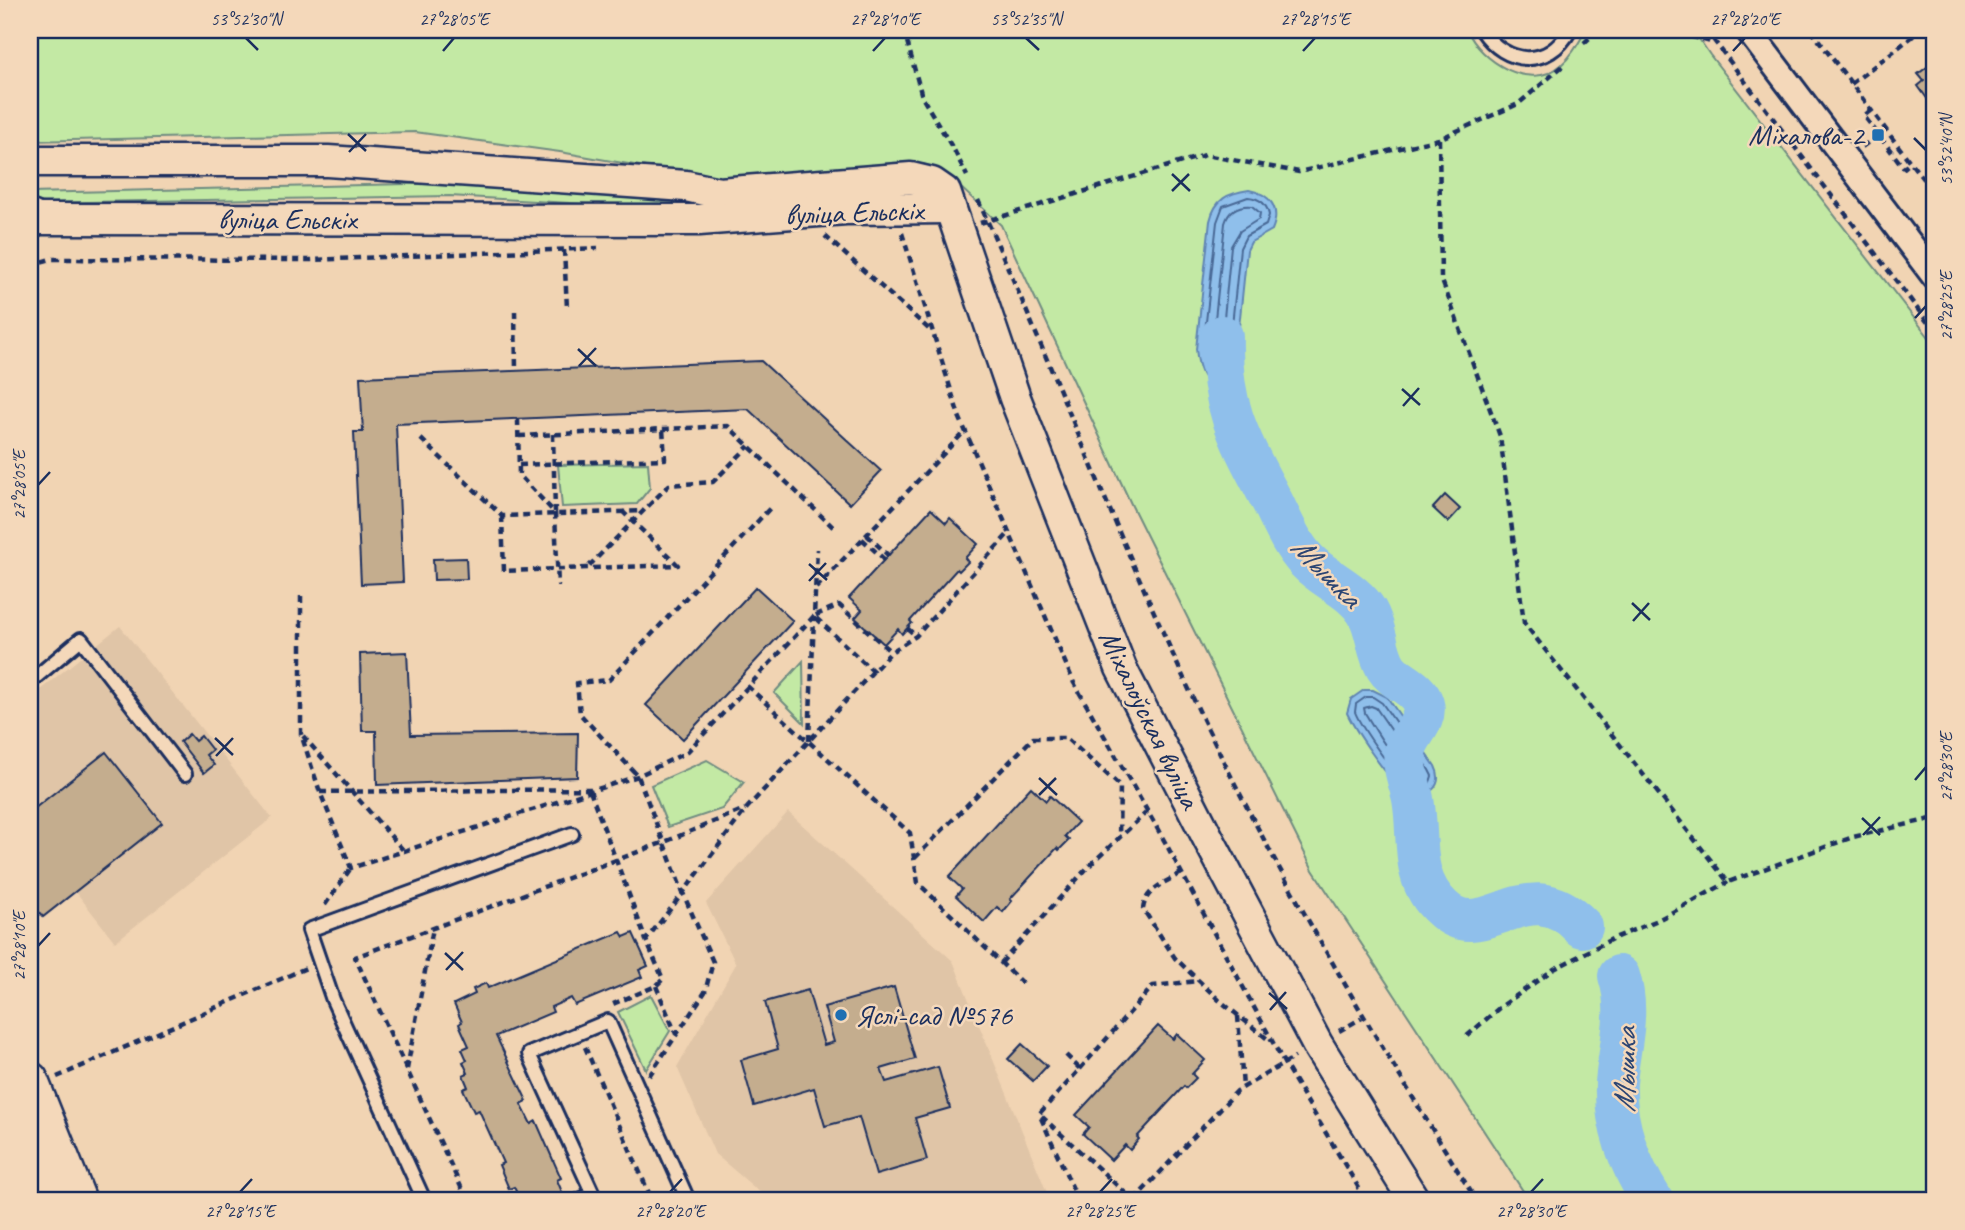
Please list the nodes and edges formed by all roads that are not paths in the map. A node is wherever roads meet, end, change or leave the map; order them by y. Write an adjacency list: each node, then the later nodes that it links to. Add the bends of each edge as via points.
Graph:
1 (1482, 30): 2 (lane, via 1489,41 1512,56 1532,59 1547,56)
2 (1570, 30)
3 (1748, 30): 7 (street)
4 (30, 161): 5 (street, вуліца Ельскіх, via 328,161 686,186 719,193 911,178 932,183)
5 (963, 203): 6 (street, вуліца Ельскіх, via 699,220); 19 (street, Міхалоўская вуліца, via 1016,398 1121,668 1317,1044)
6 (30, 220)
7 (1935, 277)
8 (30, 682): 9 (lane, via 81,639)
9 (185, 774)
10 (572, 834): 16 (lane, via 309,930 333,1000)
11 (37, 1081): 15 (main road)
12 (30, 1143): 14 (main road)
13 (594, 1197): 17 (lane); 18 (lane, via 529,1054 608,1021)
14 (52, 1200)
15 (78, 1200)
16 (424, 1200)
17 (580, 1200)
18 (690, 1200)
19 (1414, 1200)

